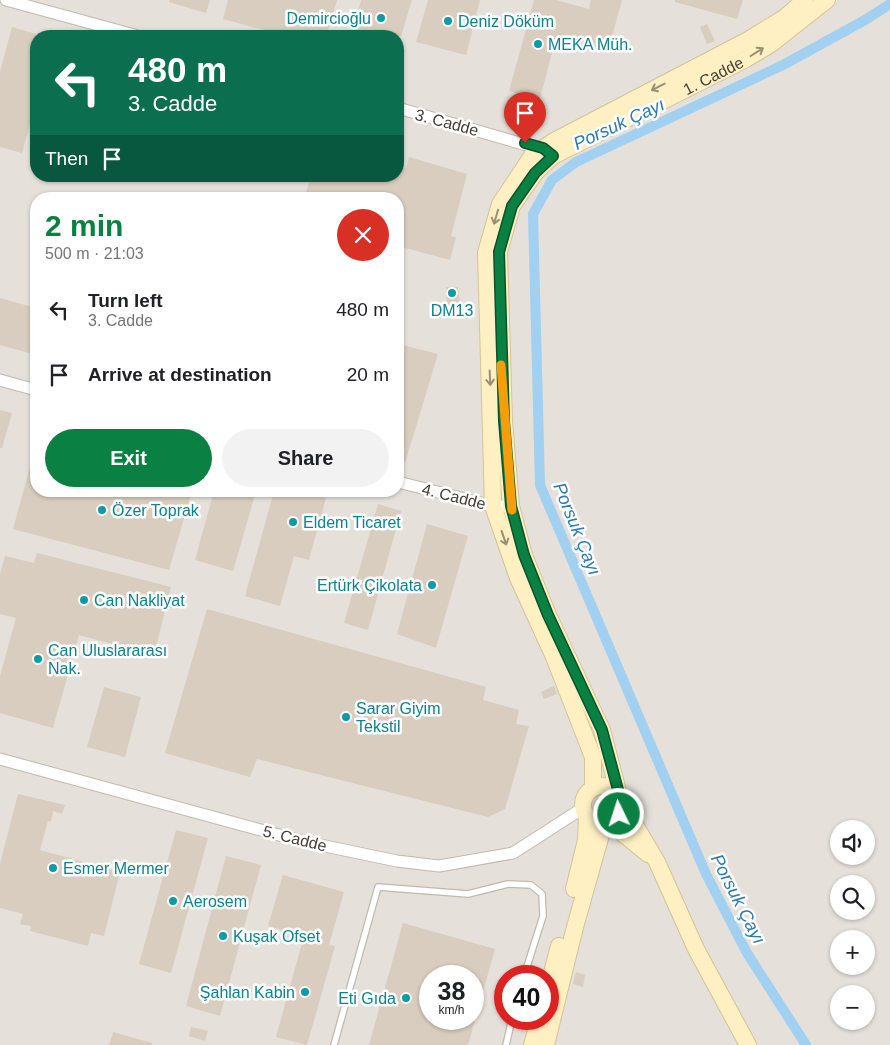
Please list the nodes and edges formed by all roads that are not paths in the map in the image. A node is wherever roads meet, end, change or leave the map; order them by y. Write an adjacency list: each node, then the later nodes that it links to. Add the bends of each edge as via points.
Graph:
1 (6, 0): 4 (street)
2 (805, 0): 6 (street, 1. Cadde, one-way to 6, via 784,18 748,40 554,141)
3 (827, 0): 6 (street, 1. Cadde, one-way to 3, via 746,59 771,44)
4 (116, 30)
5 (404, 110): 6 (street, 3. Cadde)
6 (548, 152): 10 (street, 1. Cadde, one-way to 10, via 532,156 500,204 486,253); 11 (street, 1. Cadde, via 512,206 499,252 504,421)
7 (0, 380): 8 (street)
8 (30, 388)
9 (404, 484): 10 (street, 4. Cadde)
10 (493, 506): 11 (street, 4. Cadde); 13 (street, 1. Cadde, one-way to 13, via 518,578 554,657 593,757)
11 (511, 506): 14 (street, 1. Cadde, via 524,555 548,615 602,730)
12 (0, 759): 15 (street, 5. Cadde, via 301,841 397,861 439,866 513,853)
13 (592, 788): 14 (street, via 610,787); 15 (street, via 585,796)
14 (620, 798): 16 (street, via 619,814); 17 (street, 1. Cadde)
15 (585, 813): 16 (street, via 592,821); 19 (street, via 586,840)
16 (607, 823): 17 (street); 25 (street, via 574,927)
17 (657, 862): 26 (street, 1. Cadde, via 696,949)
18 (527, 965): 22 (lane, via 543,916 542,894 531,885 508,884 468,894 378,887)
19 (554, 965)
20 (509, 1030): 23 (lane)
21 (536, 1030): 24 (street)
22 (334, 1045)
23 (506, 1045)
24 (532, 1045)
25 (546, 1045)
26 (748, 1045)

